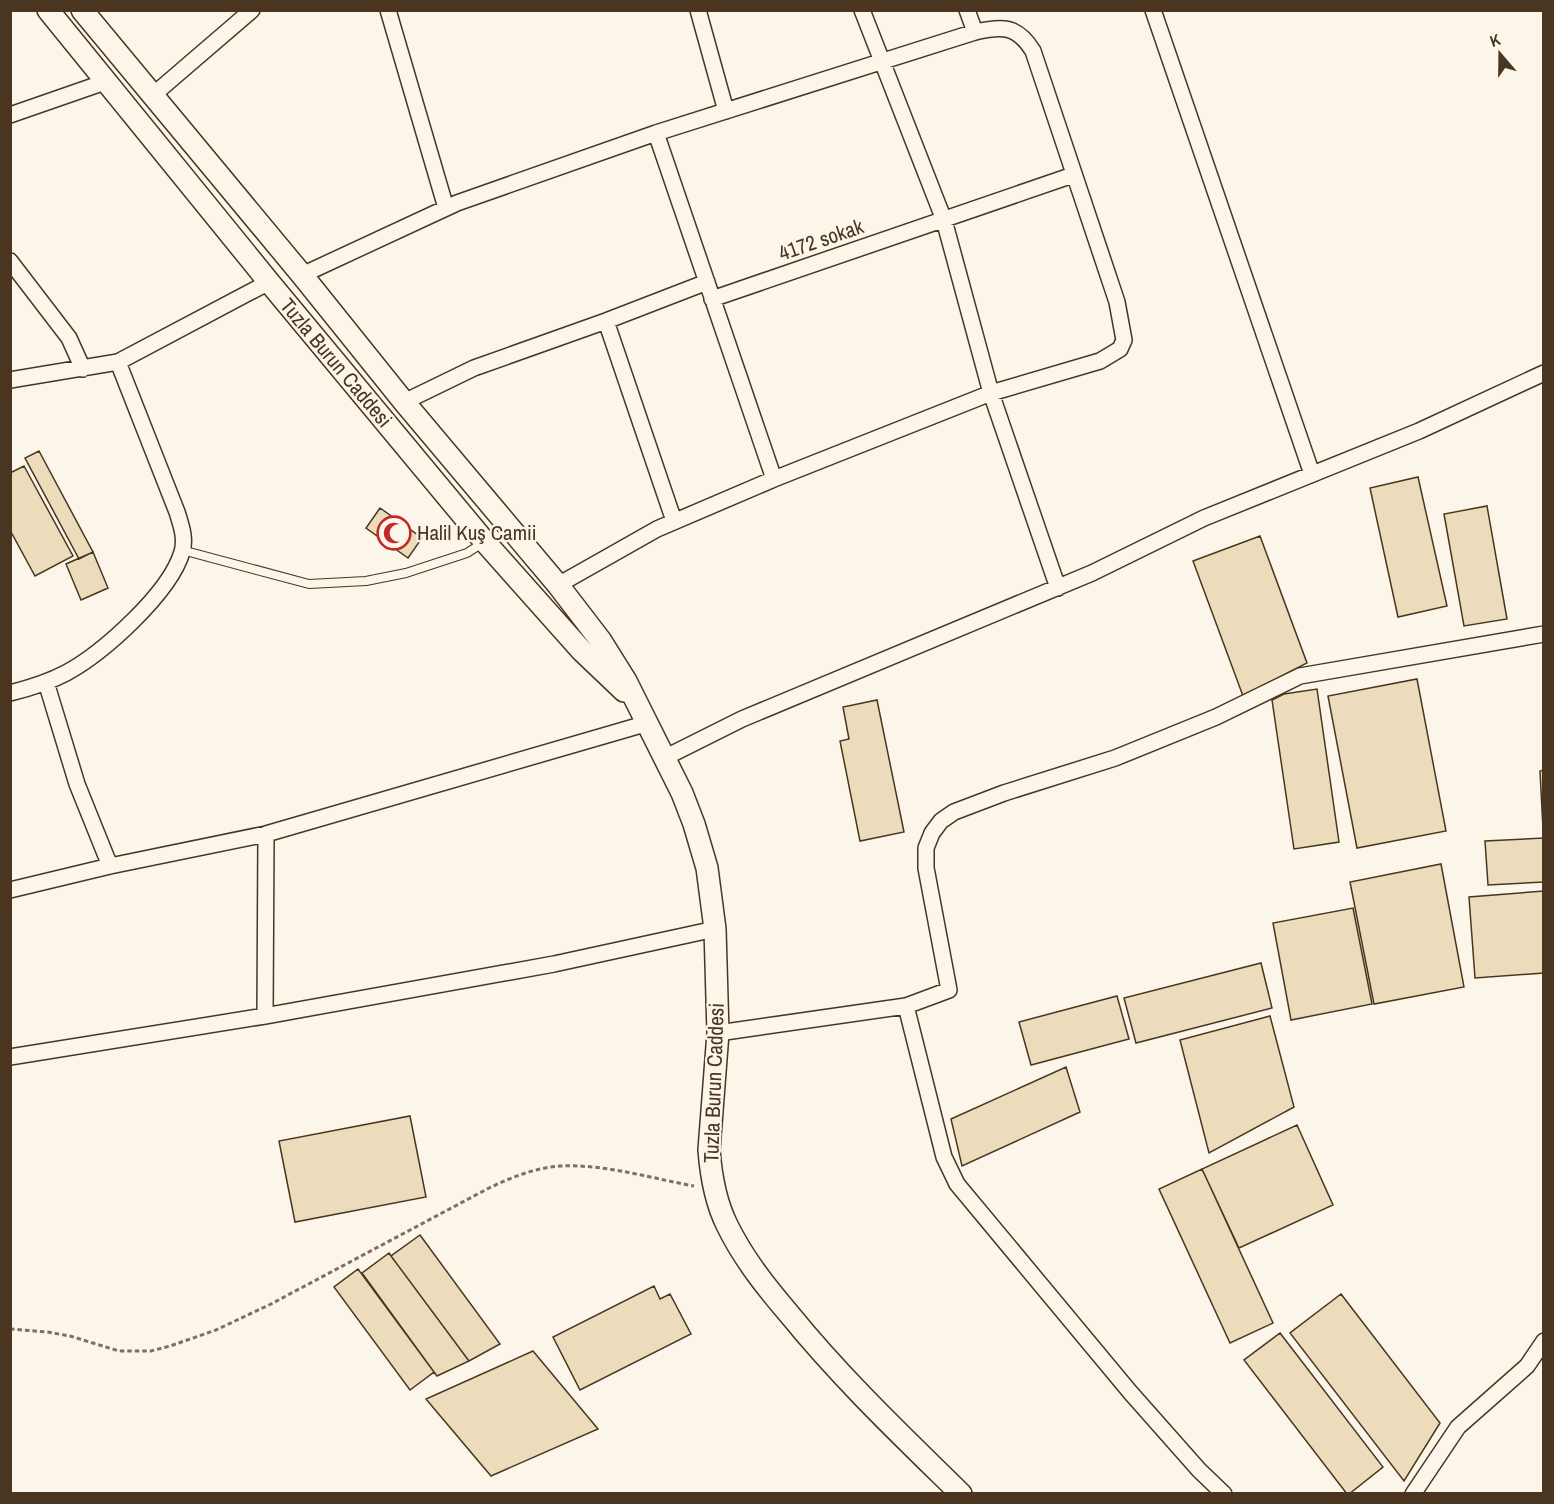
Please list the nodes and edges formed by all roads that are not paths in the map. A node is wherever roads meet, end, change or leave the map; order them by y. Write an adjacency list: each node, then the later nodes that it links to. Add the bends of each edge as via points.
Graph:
1 (48, 10): 11 (main road, Tuzla Burun Caddesi)
2 (82, 10): 12 (main road, Tuzla Burun Caddesi)
3 (252, 10): 12 (street)
4 (388, 10): 17 (street)
5 (698, 10): 13 (street)
6 (862, 10): 10 (street)
7 (967, 10): 9 (street)
8 (1153, 10): 31 (street)
9 (975, 32): 10 (street); 16 (street, via 997,27 1009,29 1033,51)
10 (881, 63): 13 (street); 18 (street)
11 (105, 81): 14 (street); 21 (main road, Tuzla Burun Caddesi)
12 (152, 96): 20 (main road, Tuzla Burun Caddesi)
13 (726, 111): 15 (street)
14 (10, 115)
15 (656, 133): 17 (street); 22 (street)
16 (1073, 175): 18 (street, 4172 sokak); 29 (street, via 1117,302 1124,340 1120,349 1090,365)
17 (446, 208): 20 (street)
18 (944, 220): 23 (street, 4172 sokak); 29 (street)
19 (10, 261): 26 (street, via 69,338)
20 (302, 275): 30 (main road, Tuzla Burun Caddesi)
21 (269, 282): 25 (street); 34 (main road, Tuzla Burun Caddesi)
22 (707, 282): 23 (street); 24 (street)
23 (712, 299): 32 (street)
24 (606, 321): 30 (street, via 474,368); 33 (street)
25 (118, 362): 26 (street); 35 (street, via 177,512 183,530)
26 (83, 369): 28 (street)
27 (1544, 373): 31 (street, via 1419,431)
28 (10, 380)
29 (991, 393): 32 (street); 37 (street)
30 (404, 402): 36 (main road, Tuzla Burun Caddesi)
31 (1312, 474): 37 (street, via 1204,518)
32 (774, 478): 33 (street)
33 (674, 521): 36 (street)
34 (485, 542): 35 (lane, via 467,553 406,573 366,581 309,584); 41 (main road, Tuzla Burun Caddesi, via 582,651)
35 (183, 550): 39 (street, via 175,569 134,619 88,660)
36 (558, 585): 41 (main road, Tuzla Burun Caddesi, via 601,641)
37 (1058, 588): 43 (street, via 742,719)
38 (1544, 634): 48 (street, via 1300,676 1216,717 1115,758 954,812 941,821 926,848 926,868 949,990)
39 (46, 682): 40 (street); 45 (street, via 77,784)
40 (10, 693)
41 (638, 704): 42 (main road, Tuzla Burun Caddesi)
42 (648, 723): 43 (main road, Tuzla Burun Caddesi); 44 (street)
43 (664, 758): 47 (main road, Tuzla Burun Caddesi, via 682,793 703,852)
44 (266, 834): 45 (street); 49 (street)
45 (110, 866): 46 (street)
46 (10, 890)
47 (715, 929): 49 (street, via 554,964); 50 (main road, Tuzla Burun Caddesi)
48 (906, 1006): 50 (street); 54 (street, via 944,1158 957,1184 1130,1392)
49 (265, 1016): 51 (street)
50 (718, 1033): 53 (main road, Tuzla Burun Caddesi, via 710,1150 714,1190 726,1224 771,1292 809,1339)
51 (10, 1057)
52 (1544, 1341): 55 (street, via 1527,1366 1458,1427)
53 (961, 1494)
54 (1224, 1494)
55 (1413, 1494)

